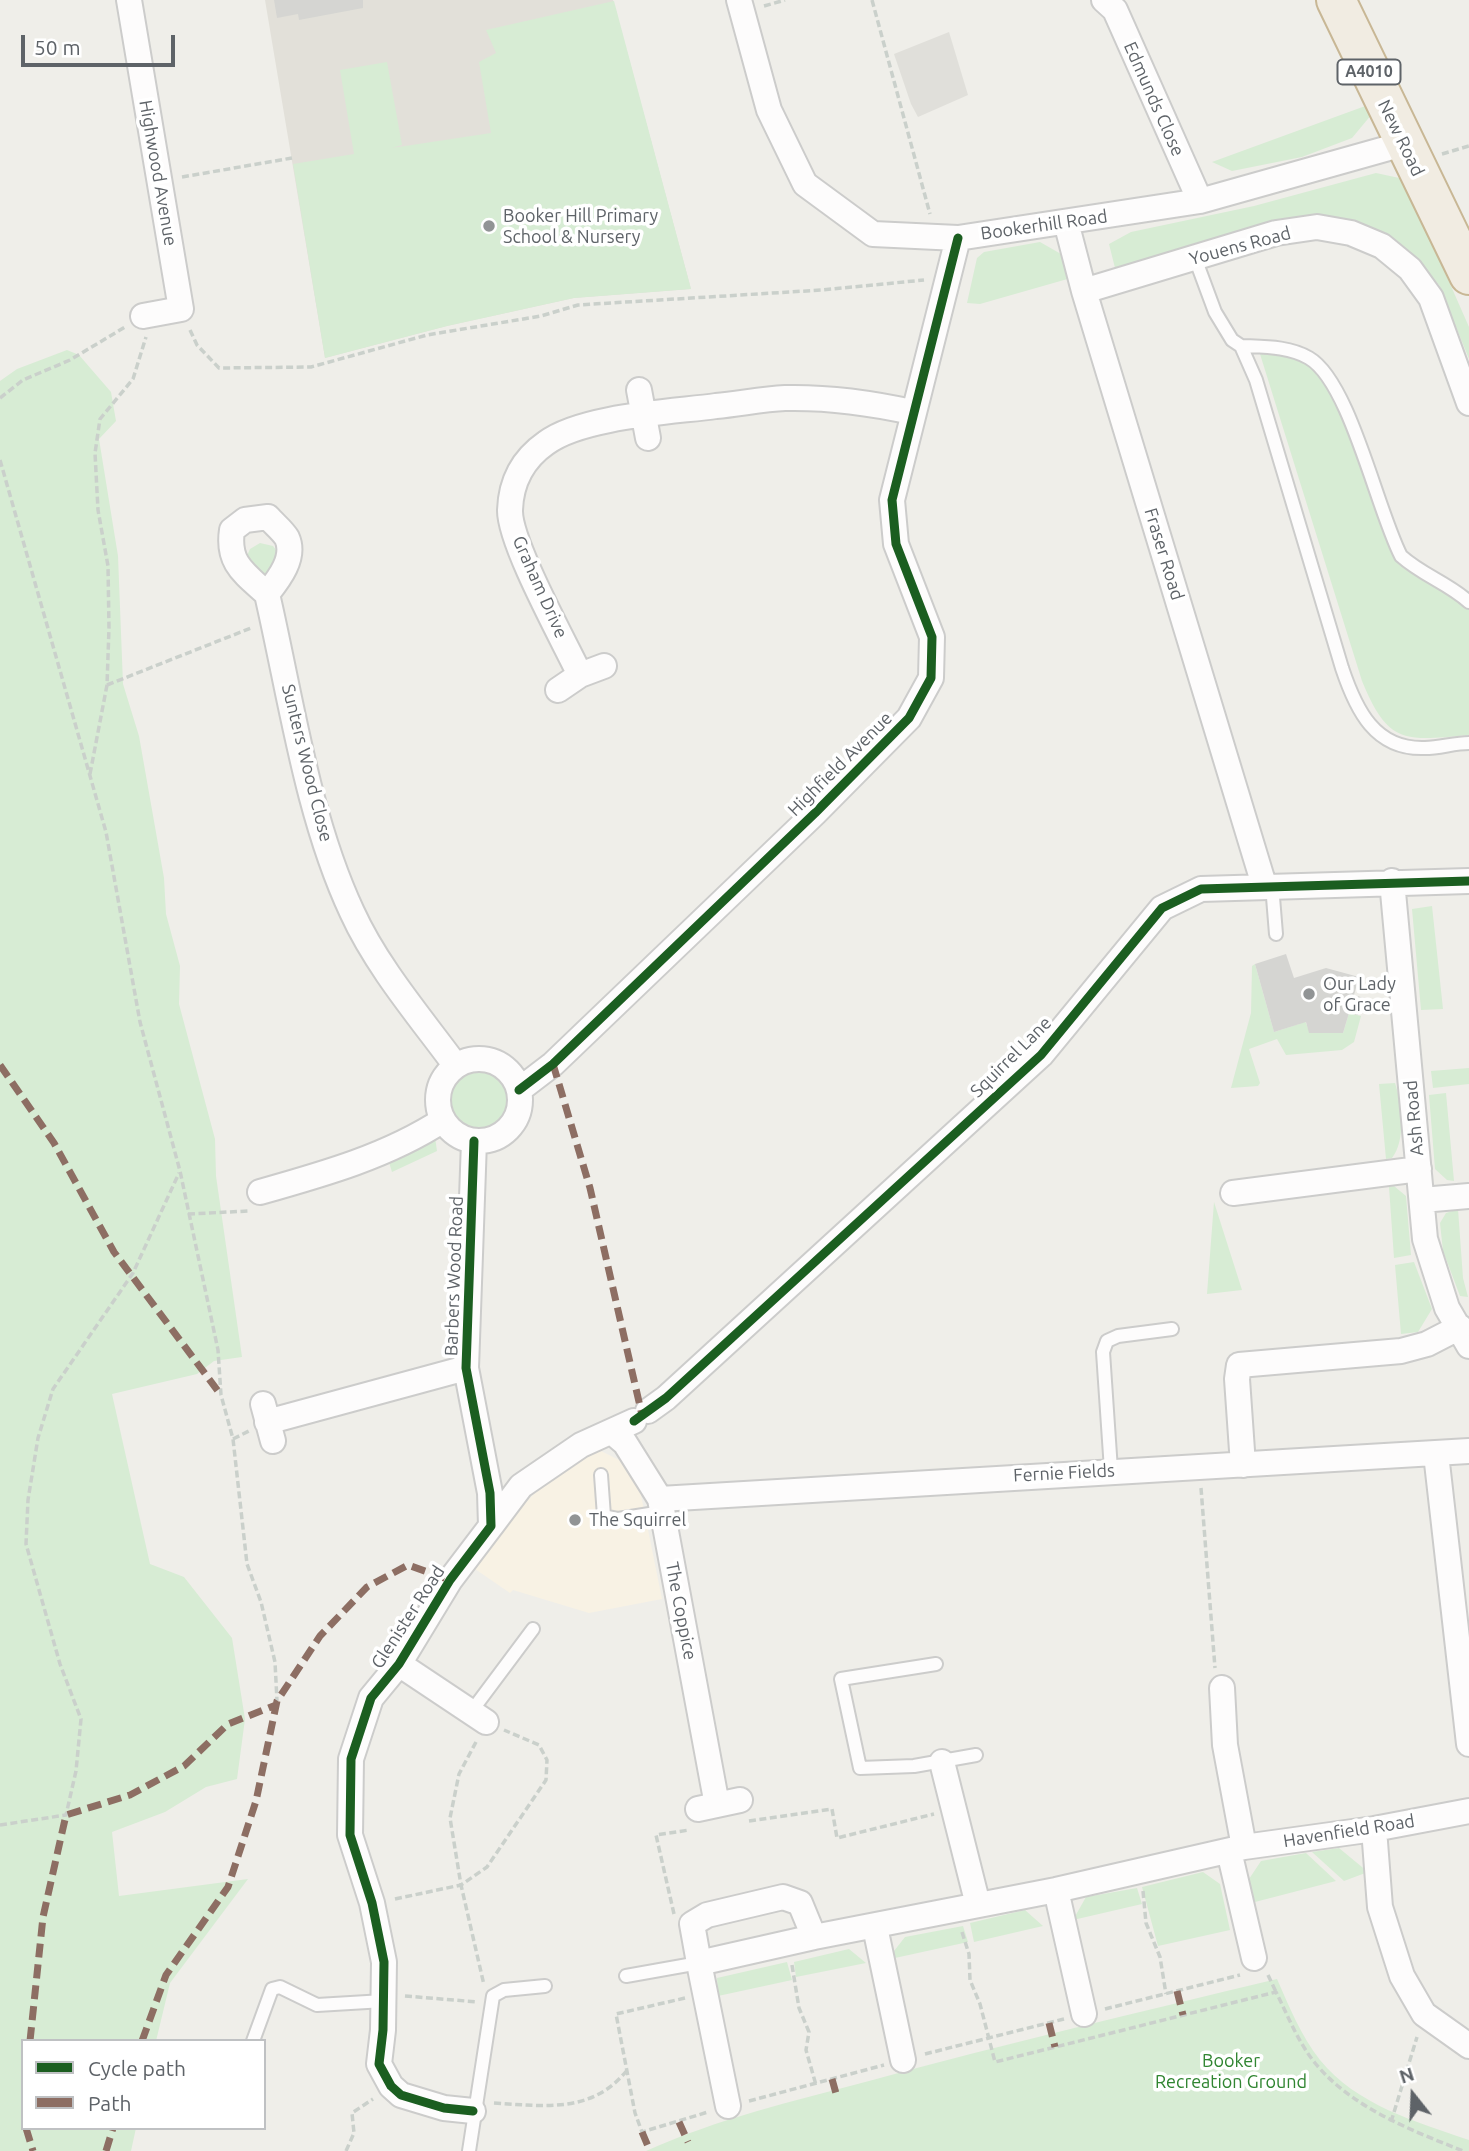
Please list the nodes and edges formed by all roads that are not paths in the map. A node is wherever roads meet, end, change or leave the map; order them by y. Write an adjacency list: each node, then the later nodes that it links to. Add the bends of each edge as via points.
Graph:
1 (129, 0): 12 (street, Highwood Avenue, via 181,309)
2 (739, 0): 8 (street, Bookerhill Road, via 769,110 805,184 873,234)
3 (1104, 0): 6 (street, Edmunds Close, via 1115,10)
4 (1336, 0): 5 (highway, New Road / A4010)
5 (1403, 144): 6 (street, Bookerhill Road); 10 (highway, New Road / A4010)
6 (1200, 201): 7 (street, Bookerhill Road)
7 (1066, 222): 8 (street, Bookerhill Road); 11 (street, Fraser Road)
8 (947, 237): 16 (street, Highfield Avenue, via 948,278)
9 (1195, 258): 11 (street, Youens Road); 13 (lane, via 1222,327); 15 (street, Youens Road, via 1276,233 1317,228 1351,233 1382,246 1410,269 1431,298)
10 (1469, 275)
11 (1084, 291): 26 (street, Fraser Road)
12 (143, 316)
13 (1241, 346): 19 (lane, via 1293,351 1324,370 1401,556); 23 (lane, via 1256,380 1342,668 1359,710 1376,734 1389,743 1422,748)
14 (639, 390): 17 (street)
15 (1469, 403)
16 (912, 412): 17 (street, Graham Drive, via 871,403 785,398); 29 (street, Highfield Avenue, via 892,500 896,544 932,637 931,678 909,718 553,1064)
17 (646, 426): 21 (street, Graham Drive, via 579,428 548,441 525,461 514,483 510,512 516,541)
18 (267, 594): 28 (street, Sunters Wood Close, via 319,822 352,913)
19 (1469, 603)
20 (604, 666): 21 (street)
21 (580, 675): 22 (street)
22 (558, 690)
23 (1469, 743)
24 (1392, 881): 25 (street, Squirrel Lane); 26 (street, Squirrel Lane); 32 (street, Ash Road)
25 (1469, 881)
26 (1268, 885): 27 (lane); 41 (street, Squirrel Lane, via 1201,890 1162,908 1041,1055 666,1398)
27 (1276, 934)
28 (456, 1066): 29 (street, via 486,1059 507,1070); 30 (street, via 439,1090)
29 (519, 1090): 31 (street, via 519,1110 510,1127 493,1138)
30 (443, 1120): 31 (street, via 461,1137); 33 (street, via 417,1137 334,1171)
31 (474, 1141): 39 (street, Barbers Wood Road)
32 (1419, 1169): 34 (street); 36 (street, Ash Road)
33 (260, 1192)
34 (1233, 1193)
35 (1469, 1196): 36 (street)
36 (1422, 1200): 38 (street, Ash Road, via 1425,1238 1447,1308)
37 (1172, 1329): 45 (lane, via 1108,1340 1103,1352)
38 (1464, 1336): 44 (street, via 1401,1351 1239,1365)
39 (466, 1368): 40 (street); 48 (street, Barbers Wood Road, via 490,1493)
40 (268, 1422)
41 (612, 1432): 47 (street, The Coppice, via 625,1443); 48 (street, Squirrel Lane, via 581,1445 521,1486)
42 (1469, 1451): 43 (street, Fernie Fields)
43 (1436, 1454): 44 (street, Fernie Fields); 53 (street)
44 (1244, 1465): 45 (street, Fernie Fields)
45 (1111, 1470): 47 (street, Fernie Fields)
46 (601, 1475): 47 (lane, via 604,1516 618,1519)
47 (661, 1505): 59 (street, The Coppice)
48 (491, 1526): 50 (street, Glenister Road, via 450,1580)
49 (533, 1629): 54 (lane)
50 (399, 1664): 54 (street); 70 (street, Glenister Road, via 371,1698 351,1759 350,1835 372,1903 384,1962)
51 (936, 1664): 57 (lane, via 841,1679 860,1768)
52 (1222, 1688): 61 (street)
53 (1466, 1705): 55 (street)
54 (479, 1717)
55 (1469, 1744)
56 (976, 1755): 57 (lane)
57 (942, 1762): 63 (street)
58 (1469, 1811): 60 (street, Havenfield Road)
59 (718, 1813)
60 (1374, 1829): 61 (street, Havenfield Road); 73 (street, via 1380,1906 1402,1976 1424,2014)
61 (1236, 1849): 62 (street, Havenfield Road); 67 (street)
62 (1056, 1890): 63 (street, Havenfield Road); 71 (street)
63 (967, 1907): 64 (street, Havenfield Road)
64 (875, 1927): 65 (street, Havenfield Road); 74 (street)
65 (814, 1937): 66 (street, Havenfield Road); 66 (street, via 800,1903 783,1897 707,1915 692,1924)
66 (692, 1964): 68 (lane); 76 (street, via 704,1994)
67 (1254, 1968)
68 (626, 1976)
69 (545, 1986): 75 (lane, via 504,1990 492,1999)
70 (384, 1996): 72 (lane, via 317,2005 280,1987 272,1989); 75 (street, Glenister Road, via 379,2064 391,2087 419,2103)
71 (1084, 2014)
72 (254, 2039)
73 (1469, 2046)
74 (903, 2060)
75 (474, 2106): 77 (lane)
76 (728, 2106)
77 (469, 2151)

